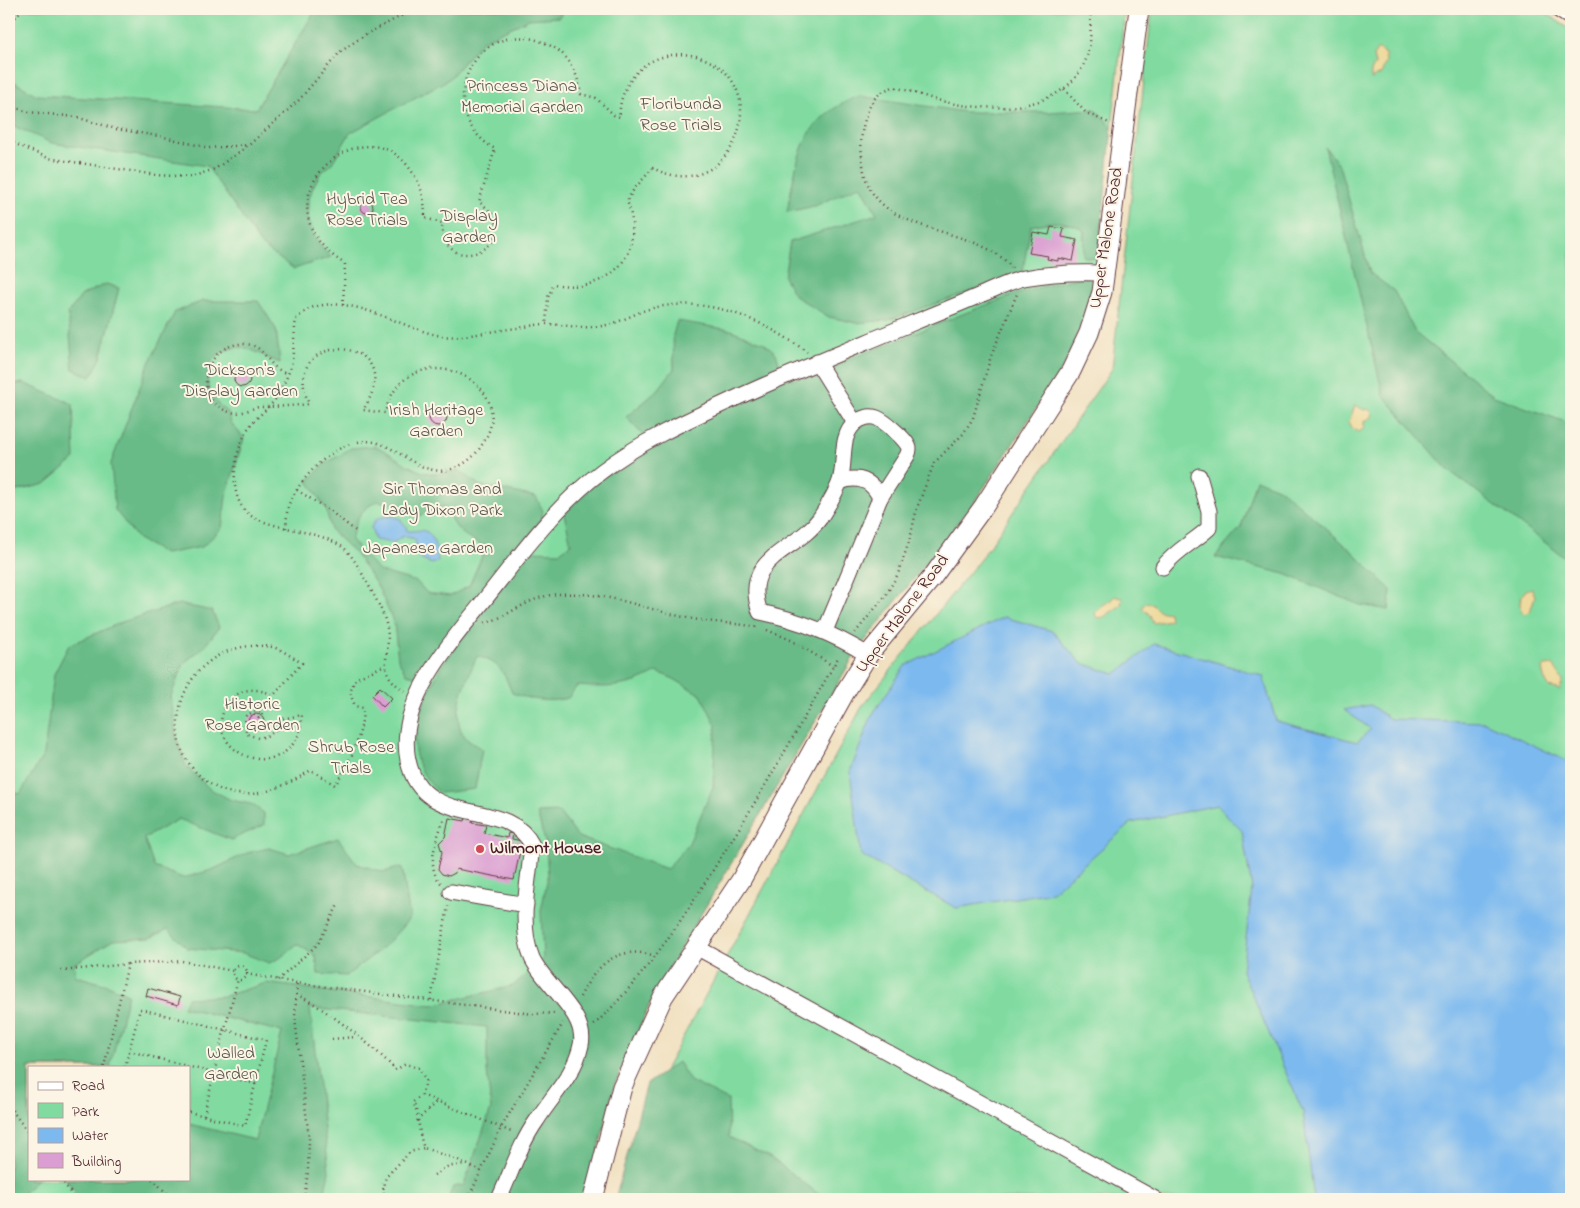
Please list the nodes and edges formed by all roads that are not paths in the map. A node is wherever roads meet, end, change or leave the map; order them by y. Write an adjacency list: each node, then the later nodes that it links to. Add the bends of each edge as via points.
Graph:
1 (1139, 9): 4 (main road, Upper Malone Road)
2 (1557, 9): 3 (street)
3 (1571, 18)
4 (1104, 273): 5 (street, via 1018,280); 12 (main road, Upper Malone Road, via 1090,333 1071,371 984,506)
5 (817, 362): 6 (street); 14 (street, via 674,426 600,472 545,525 466,624 416,697 409,717 408,760 413,776 426,793 443,805 502,820 527,835 532,845)
6 (855, 422): 8 (street, via 844,448); 9 (street, via 866,417 876,418 906,441 909,449)
7 (1199, 476): 10 (street, via 1209,511 1210,528 1174,553)
8 (840, 482): 9 (street, via 850,478 863,479 875,487); 11 (street, via 819,519 761,570 755,588 760,612 790,618)
9 (880, 498): 11 (street)
10 (1163, 567)
11 (825, 631): 12 (street)
12 (868, 656): 15 (main road, Upper Malone Road, via 741,880)
13 (451, 892): 14 (street)
14 (526, 905): 16 (street, via 532,958 571,1010 582,1035 570,1074 525,1139)
15 (696, 947): 17 (main road, Upper Malone Road, via 663,997 622,1087); 18 (street)
16 (499, 1199)
17 (593, 1199)
18 (1155, 1199)

